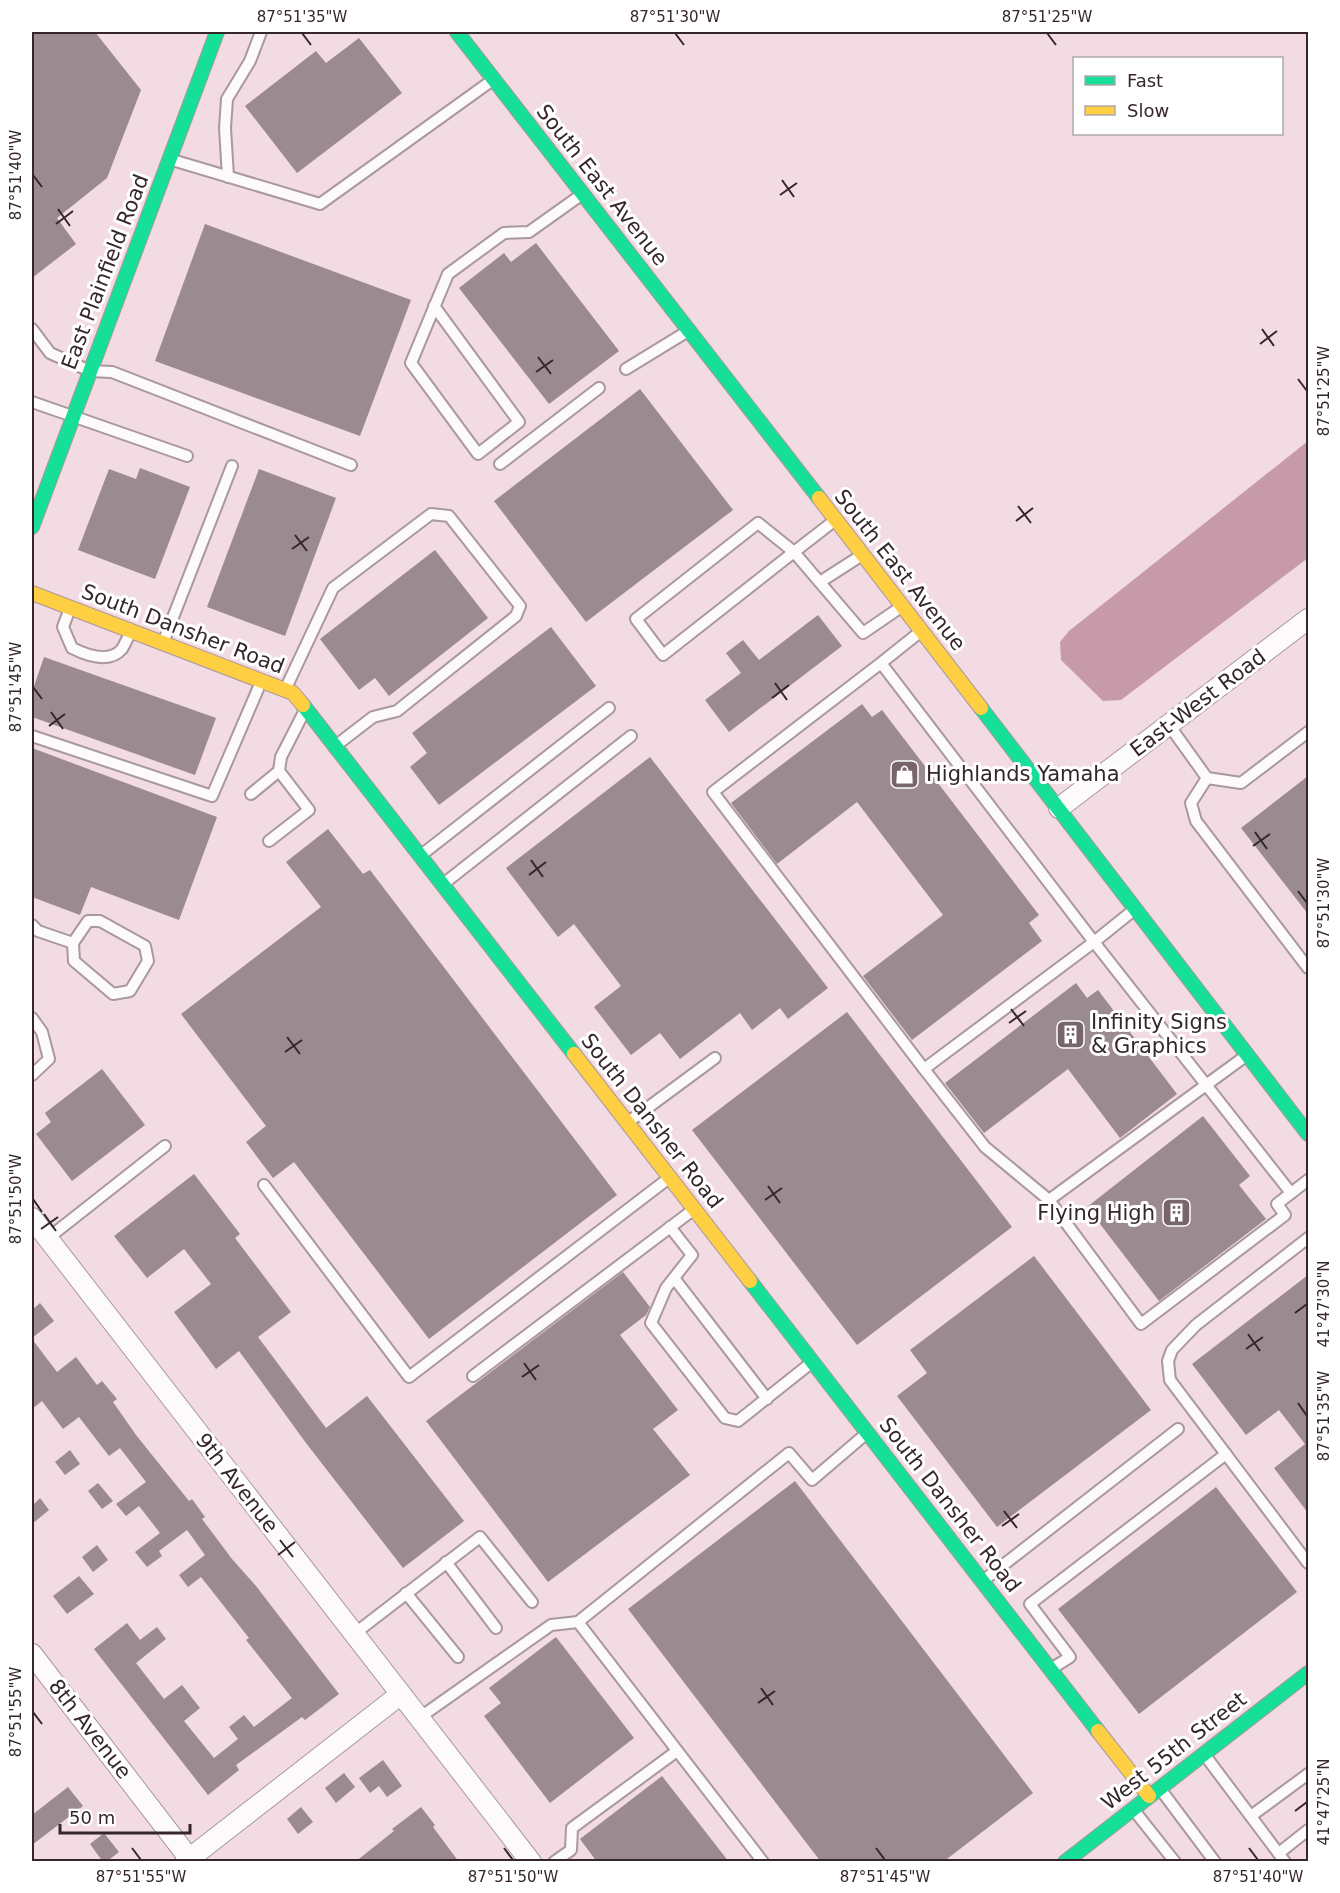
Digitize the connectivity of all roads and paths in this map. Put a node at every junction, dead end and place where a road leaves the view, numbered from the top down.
1 (217, 32) edge
2 (261, 32) edge
3 (457, 32) edge
4 (494, 79) junction
5 (169, 159) junction
6 (228, 177) junction
7 (583, 194) junction
8 (434, 306) junction
9 (32, 329) edge
10 (688, 331) junction
11 (626, 369) dead end
12 (90, 371) junction
13 (599, 388) dead end
14 (32, 402) edge
15 (73, 416) junction
16 (187, 456) dead end
17 (500, 464) dead end
18 (351, 465) dead end
19 (232, 466) dead end
20 (835, 521) junction
21 (32, 526) edge
22 (795, 552) junction
23 (862, 555) junction
24 (820, 582) junction
25 (32, 593) edge
26 (901, 606) junction
27 (70, 608) junction
28 (1308, 619) edge
29 (921, 631) junction
30 (131, 632) junction
31 (163, 644) junction
32 (881, 663) junction
33 (262, 681) junction
34 (285, 690) junction
35 (609, 708) dead end
36 (305, 709) junction
37 (1169, 725) junction
38 (1308, 732) edge
39 (32, 736) edge
40 (631, 736) dead end
41 (334, 747) junction
42 (279, 771) junction
43 (1207, 778) junction
44 (251, 794) dead end
45 (1059, 808) junction
46 (269, 841) dead end
47 (419, 856) junction
48 (442, 885) junction
49 (1135, 909) junction
50 (32, 925) edge
51 (1094, 942) junction
52 (73, 943) junction
53 (1308, 968) edge
54 (32, 1018) edge
55 (1247, 1054) junction
56 (715, 1058) dead end
57 (924, 1069) junction
58 (32, 1075) edge
59 (1207, 1084) junction
60 (627, 1123) junction
61 (1308, 1134) edge
62 (165, 1146) dead end
63 (669, 1178) junction
64 (1308, 1180) edge
65 (264, 1185) dead end
66 (1292, 1193) junction
67 (1049, 1200) junction
68 (693, 1209) junction
69 (32, 1218) edge
70 (670, 1227) junction
71 (1308, 1238) edge
72 (47, 1239) junction
73 (674, 1278) junction
74 (812, 1362) junction
75 (472, 1376) dead end
76 (766, 1399) junction
77 (1178, 1429) dead end
78 (867, 1433) junction
79 (1226, 1454) junction
80 (446, 1562) junction
81 (1308, 1563) edge
82 (982, 1581) junction
83 (406, 1593) junction
84 (532, 1602) dead end
85 (578, 1622) junction
86 (496, 1628) dead end
87 (354, 1634) junction
88 (32, 1654) edge
89 (458, 1658) dead end
90 (1051, 1669) junction
91 (1308, 1673) edge
92 (401, 1694) junction
93 (419, 1718) junction
94 (677, 1751) junction
95 (1204, 1754) junction
96 (1308, 1774) edge
97 (1154, 1792) junction
98 (1133, 1809) junction
99 (1251, 1816) junction
100 (1308, 1830) edge
101 (1282, 1857) edge
102 (189, 1860) edge
103 (531, 1862) edge
104 (554, 1862) edge
105 (763, 1862) edge
106 (1065, 1862) edge
107 (1175, 1862) edge
108 (1215, 1862) edge

1 - 5 main road, East Plainfield Road
2 - 6 lane
3 - 4 main road, South East Avenue
4 - 6 lane
4 - 7 main road, South East Avenue
5 - 6 lane
5 - 12 main road, East Plainfield Road
7 - 8 lane
7 - 10 main road, South East Avenue
8 - 8 lane
9 - 12 lane
10 - 11 lane
10 - 20 main road, South East Avenue
12 - 15 main road, East Plainfield Road
12 - 18 lane
13 - 17 lane
14 - 15 lane
15 - 16 lane
15 - 21 main road, East Plainfield Road
19 - 31 lane
20 - 22 lane
20 - 23 main road, South East Avenue
22 - 22 lane
22 - 24 lane
23 - 24 lane
23 - 26 main road, South East Avenue
24 - 26 lane
25 - 27 main road, South Dansher Road
26 - 29 main road, South East Avenue
27 - 30 main road, South Dansher Road
27 - 30 lane
28 - 37 street, East-West Road
29 - 32 lane
29 - 45 main road, South East Avenue
30 - 31 main road, South Dansher Road
31 - 33 main road, South Dansher Road
32 - 51 lane
32 - 57 lane
33 - 34 main road, South Dansher Road
33 - 39 lane
34 - 36 main road, South Dansher Road
34 - 41 lane
35 - 47 lane
36 - 41 main road, South Dansher Road
36 - 42 lane
37 - 43 lane
37 - 45 street, East-West Road
38 - 43 lane
40 - 48 lane
41 - 47 main road, South Dansher Road
42 - 44 lane
42 - 46 lane
43 - 53 lane
45 - 49 main road, South East Avenue
47 - 48 main road, South Dansher Road
48 - 60 main road, South Dansher Road
49 - 51 lane
49 - 55 main road, South East Avenue
50 - 52 lane
51 - 57 lane
51 - 59 lane
52 - 52 lane
54 - 58 lane
55 - 59 lane
55 - 61 main road, South East Avenue
56 - 60 lane
57 - 67 lane
59 - 66 lane
59 - 67 lane
60 - 63 main road, South Dansher Road
62 - 72 lane
63 - 65 lane
63 - 68 main road, South Dansher Road
64 - 66 lane
66 - 67 lane
68 - 70 lane
68 - 74 main road, South Dansher Road
69 - 72 street, 9th Avenue
70 - 73 lane
70 - 75 lane
71 - 79 lane
72 - 87 street, 9th Avenue
73 - 76 lane
73 - 76 lane
74 - 76 lane
74 - 78 main road, South Dansher Road
77 - 82 lane
78 - 82 main road, South Dansher Road
78 - 85 lane
79 - 81 lane
79 - 90 lane
80 - 83 lane
80 - 84 lane
80 - 86 lane
82 - 90 main road, South Dansher Road
83 - 87 lane
83 - 89 lane
85 - 93 lane
85 - 94 lane
87 - 92 street, 9th Avenue
88 - 102 street, 8th Avenue
90 - 97 main road, South Dansher Road
91 - 95 main road, West 55th Street
92 - 93 street, 9th Avenue
92 - 102 street
93 - 103 street, 9th Avenue
94 - 104 lane
94 - 105 lane
95 - 97 main road, West 55th Street
95 - 99 lane
96 - 99 lane
97 - 98 main road, West 55th Street
97 - 108 lane
98 - 106 main road, West 55th Street
98 - 107 lane
99 - 101 lane
100 - 101 lane

